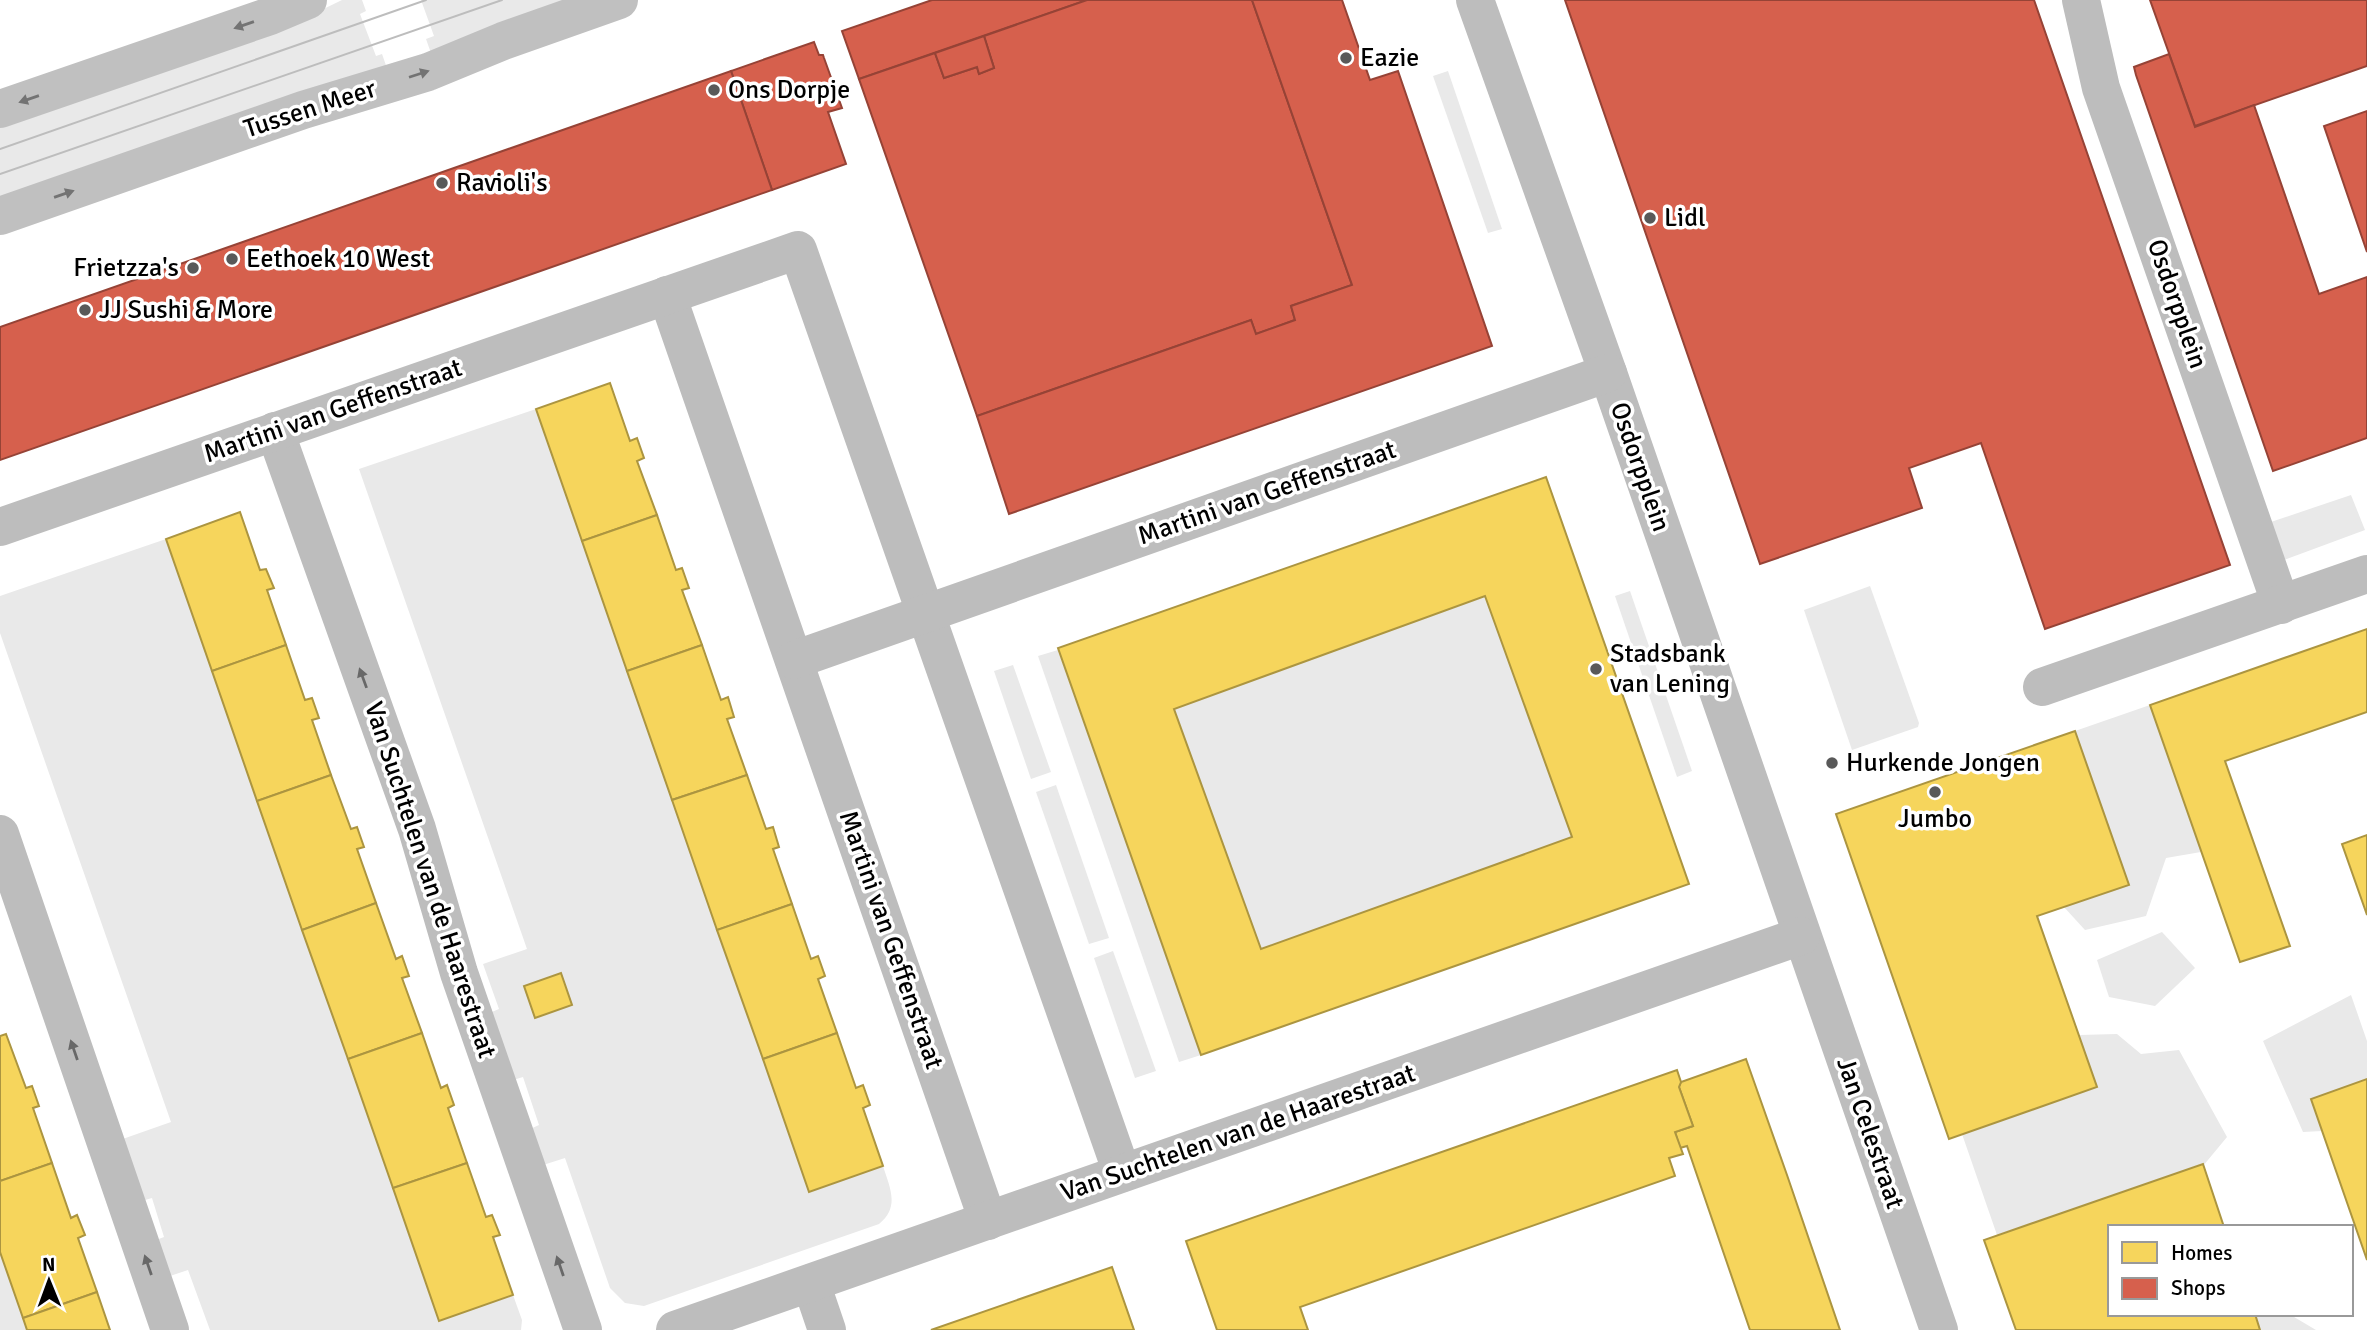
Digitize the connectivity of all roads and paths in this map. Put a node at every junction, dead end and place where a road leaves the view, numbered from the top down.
1 (308, 0) edge
2 (619, 0) edge
3 (1475, 0) edge
4 (2081, 0) edge
5 (0, 109) edge
6 (0, 216) edge
7 (667, 295) junction
8 (1608, 373) junction
9 (275, 431) junction
10 (0, 527) edge
11 (2367, 574) edge
12 (2281, 605) junction
13 (926, 613) junction
14 (794, 660) junction
15 (2042, 687) dead end
16 (0, 834) edge
17 (1801, 936) junction
18 (1122, 1173) junction
19 (988, 1221) junction
20 (811, 1283) junction
21 (170, 1330) edge
22 (583, 1330) edge
23 (675, 1330) edge
24 (827, 1330) edge
25 (1939, 1330) edge

1 -> 5 street
6 -> 2 street, Tussen Meer
3 - 8 street, Osdorpplein
4 - 12 street, Osdorpplein
7 - 9 street, Martini van Geffenstraat
7 - 13 street, Martini van Geffenstraat
7 - 14 street, Martini van Geffenstraat
8 - 13 street, Martini van Geffenstraat
8 - 17 street, Osdorpplein
9 - 10 street, Martini van Geffenstraat
22 -> 9 street, Van Suchtelen van de Haarestraat
11 - 12 street
12 - 15 street
13 - 14 street, Martini van Geffenstraat
13 - 18 street, Martini van Geffenstraat
14 - 19 street, Martini van Geffenstraat
21 -> 16 street
17 - 18 street, Van Suchtelen van de Haarestraat
17 - 25 street, Jan Celestraat
18 - 19 street, Van Suchtelen van de Haarestraat
19 - 20 street, Van Suchtelen van de Haarestraat
20 - 23 street, Van Suchtelen van de Haarestraat
20 - 24 street

